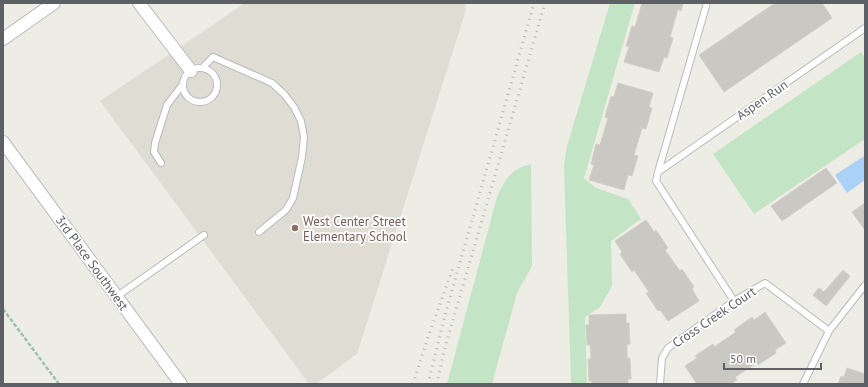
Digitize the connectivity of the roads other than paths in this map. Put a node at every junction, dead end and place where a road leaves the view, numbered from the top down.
1 (54, 3) edge
2 (139, 3) edge
3 (707, 3) edge
4 (865, 28) edge
5 (3, 39) edge
6 (197, 69) junction
7 (183, 84) junction
8 (3, 142) edge
9 (161, 163) dead end
10 (658, 172) junction
11 (259, 232) dead end
12 (204, 235) dead end
13 (865, 285) edge
14 (116, 297) junction
15 (734, 301) junction
16 (829, 331) junction
17 (181, 384) edge
18 (660, 384) edge
19 (803, 384) edge

1 - 5 street
2 - 6 street
3 - 10 lane
4 - 10 lane, Aspen Run
6 - 7 lane
6 - 7 lane
6 - 11 lane
7 - 9 lane
8 - 14 street, 3rd Place Southwest
10 - 15 lane
12 - 14 lane
13 - 16 lane
14 - 17 street, 3rd Place Southwest
15 - 16 lane, Cross Creek Court
15 - 18 lane, Cross Creek Court
16 - 19 lane

